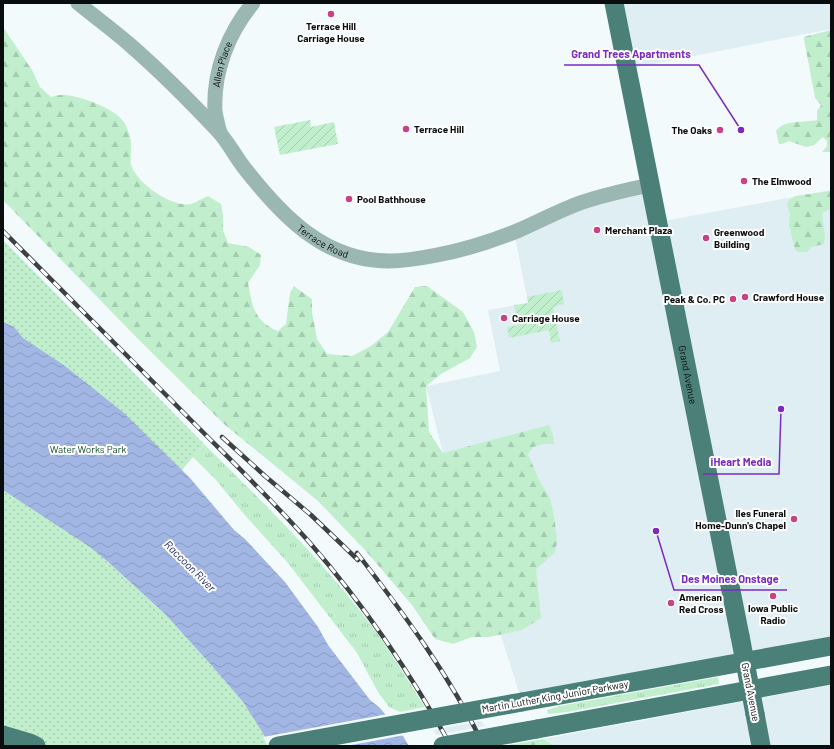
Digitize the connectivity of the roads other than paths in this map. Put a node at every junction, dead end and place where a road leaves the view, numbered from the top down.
1 (78, 3) edge
2 (253, 3) edge
3 (614, 3) edge
4 (220, 133) junction
5 (650, 185) junction
6 (831, 646) edge
7 (831, 675) edge
8 (3, 735) edge
9 (36, 746) edge
10 (278, 746) edge
11 (443, 746) edge
12 (762, 746) edge

1 - 4 street, Terrace Road
2 - 4 street, Allen Place
3 - 5 main road, Grand Avenue
4 - 5 street, Terrace Road
5 - 12 main road, Grand Avenue, bridge
6 - 10 main road, Martin Luther King Junior Parkway, bridge
7 - 11 main road, bridge
8 - 9 main road

